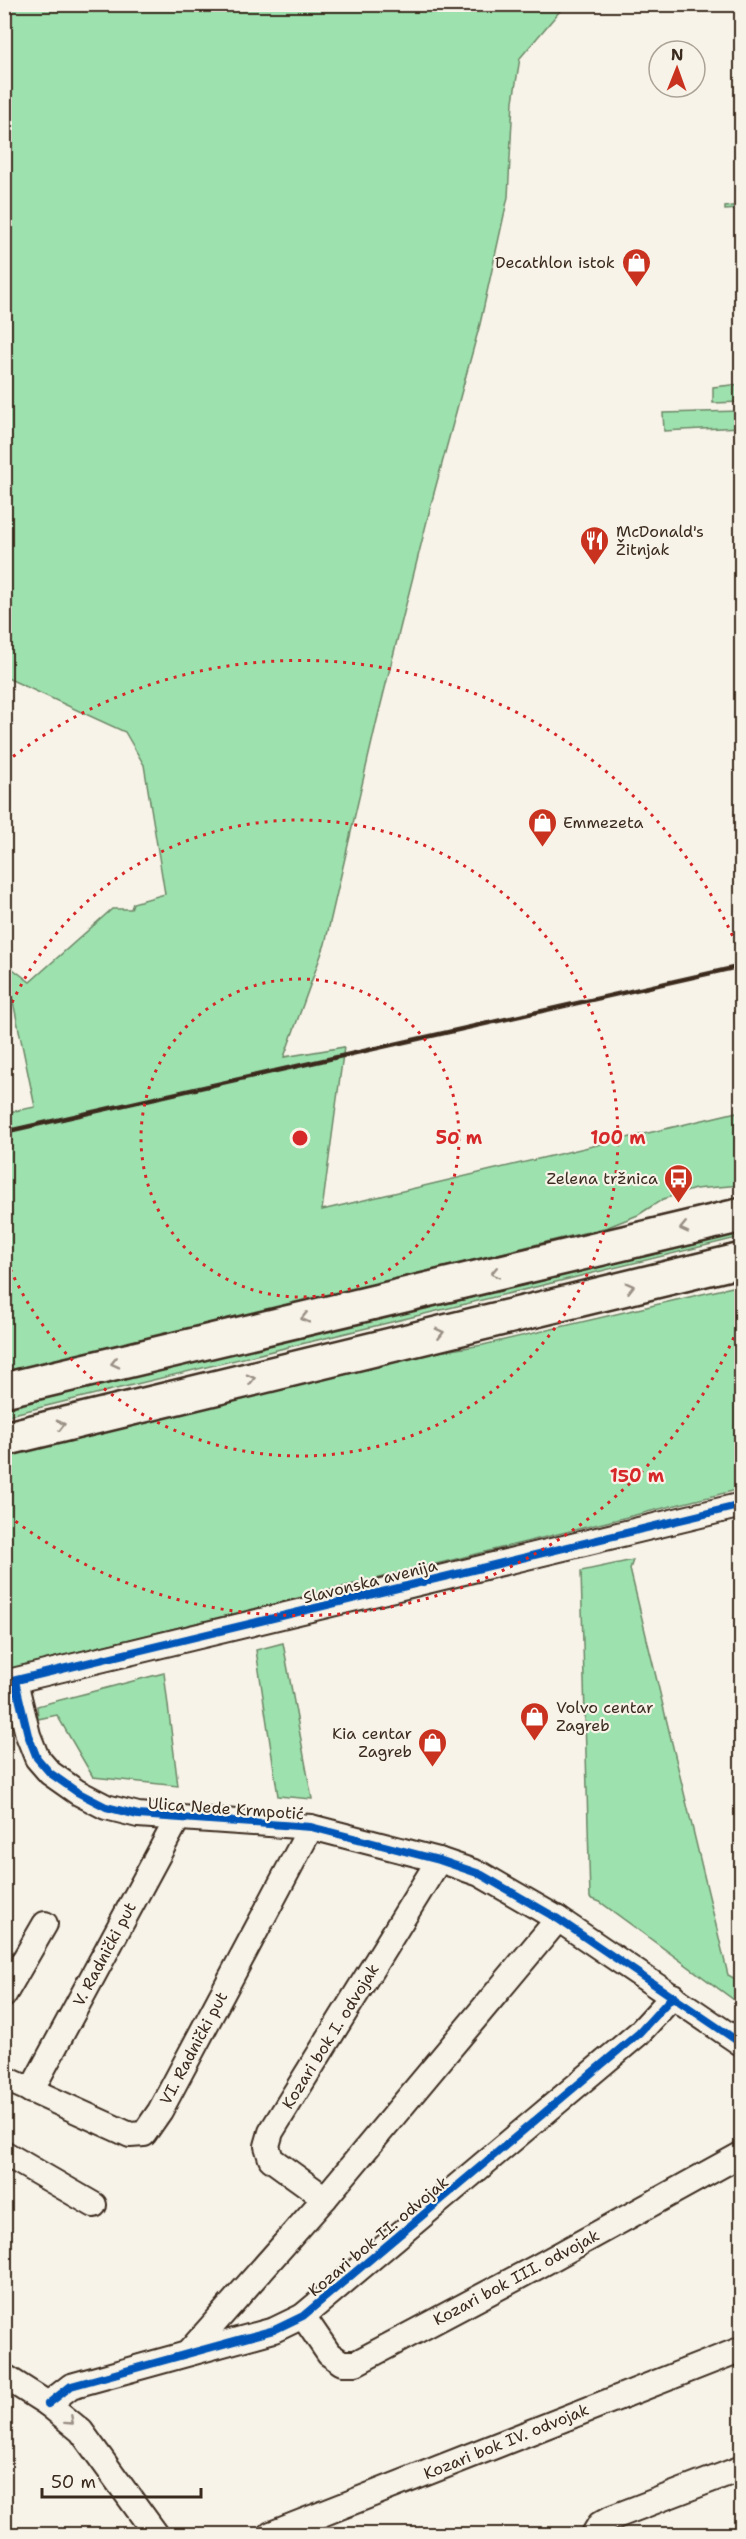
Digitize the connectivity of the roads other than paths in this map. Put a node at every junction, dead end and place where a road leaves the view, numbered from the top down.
1 (741, 1215) edge
2 (741, 1260) edge
3 (4, 1390) edge
4 (4, 1439) edge
5 (741, 1505) edge
6 (10, 1682) edge
7 (178, 1818) junction
8 (311, 1827) junction
9 (439, 1860) junction
10 (558, 1919) junction
11 (45, 1924) dead end
12 (4, 1995) edge
13 (673, 1996) junction
14 (741, 2044) edge
15 (4, 2078) edge
16 (31, 2091) junction
17 (4, 2153) edge
18 (741, 2154) edge
19 (325, 2198) junction
20 (94, 2205) dead end
21 (303, 2316) junction
22 (741, 2349) edge
23 (188, 2353) junction
24 (4, 2376) edge
25 (48, 2403) junction
26 (741, 2468) edge
27 (156, 2535) edge
28 (271, 2535) edge
29 (594, 2535) edge

1 -> 3 main road
4 -> 2 main road
5 - 6 street, Slavonska avenija
6 - 7 street, Ulica Nede Krmpotić
7 - 8 street, Ulica Nede Krmpotić
7 - 16 street, V. Radnički put
8 - 9 street, Ulica Nede Krmpotić
8 - 16 street, VI. Radnički put
9 - 10 street, Ulica Nede Krmpotić
9 - 19 street, Kozari bok I. odvojak
10 - 13 street, Ulica Nede Krmpotić
10 - 19 street
11 - 12 street
13 - 14 street, Ulica Nede Krmpotić
13 - 21 street, Kozari bok II. odvojak
15 - 16 street, VI. Radnički put
17 - 20 street
18 - 21 street, Kozari bok III. odvojak
19 - 23 street
21 - 23 street, Kozari bok II. odvojak
22 - 28 street, Kozari bok IV. odvojak
23 - 25 street, Kozari bok II. odvojak
24 - 25 street
25 -> 27 street
26 - 29 street

